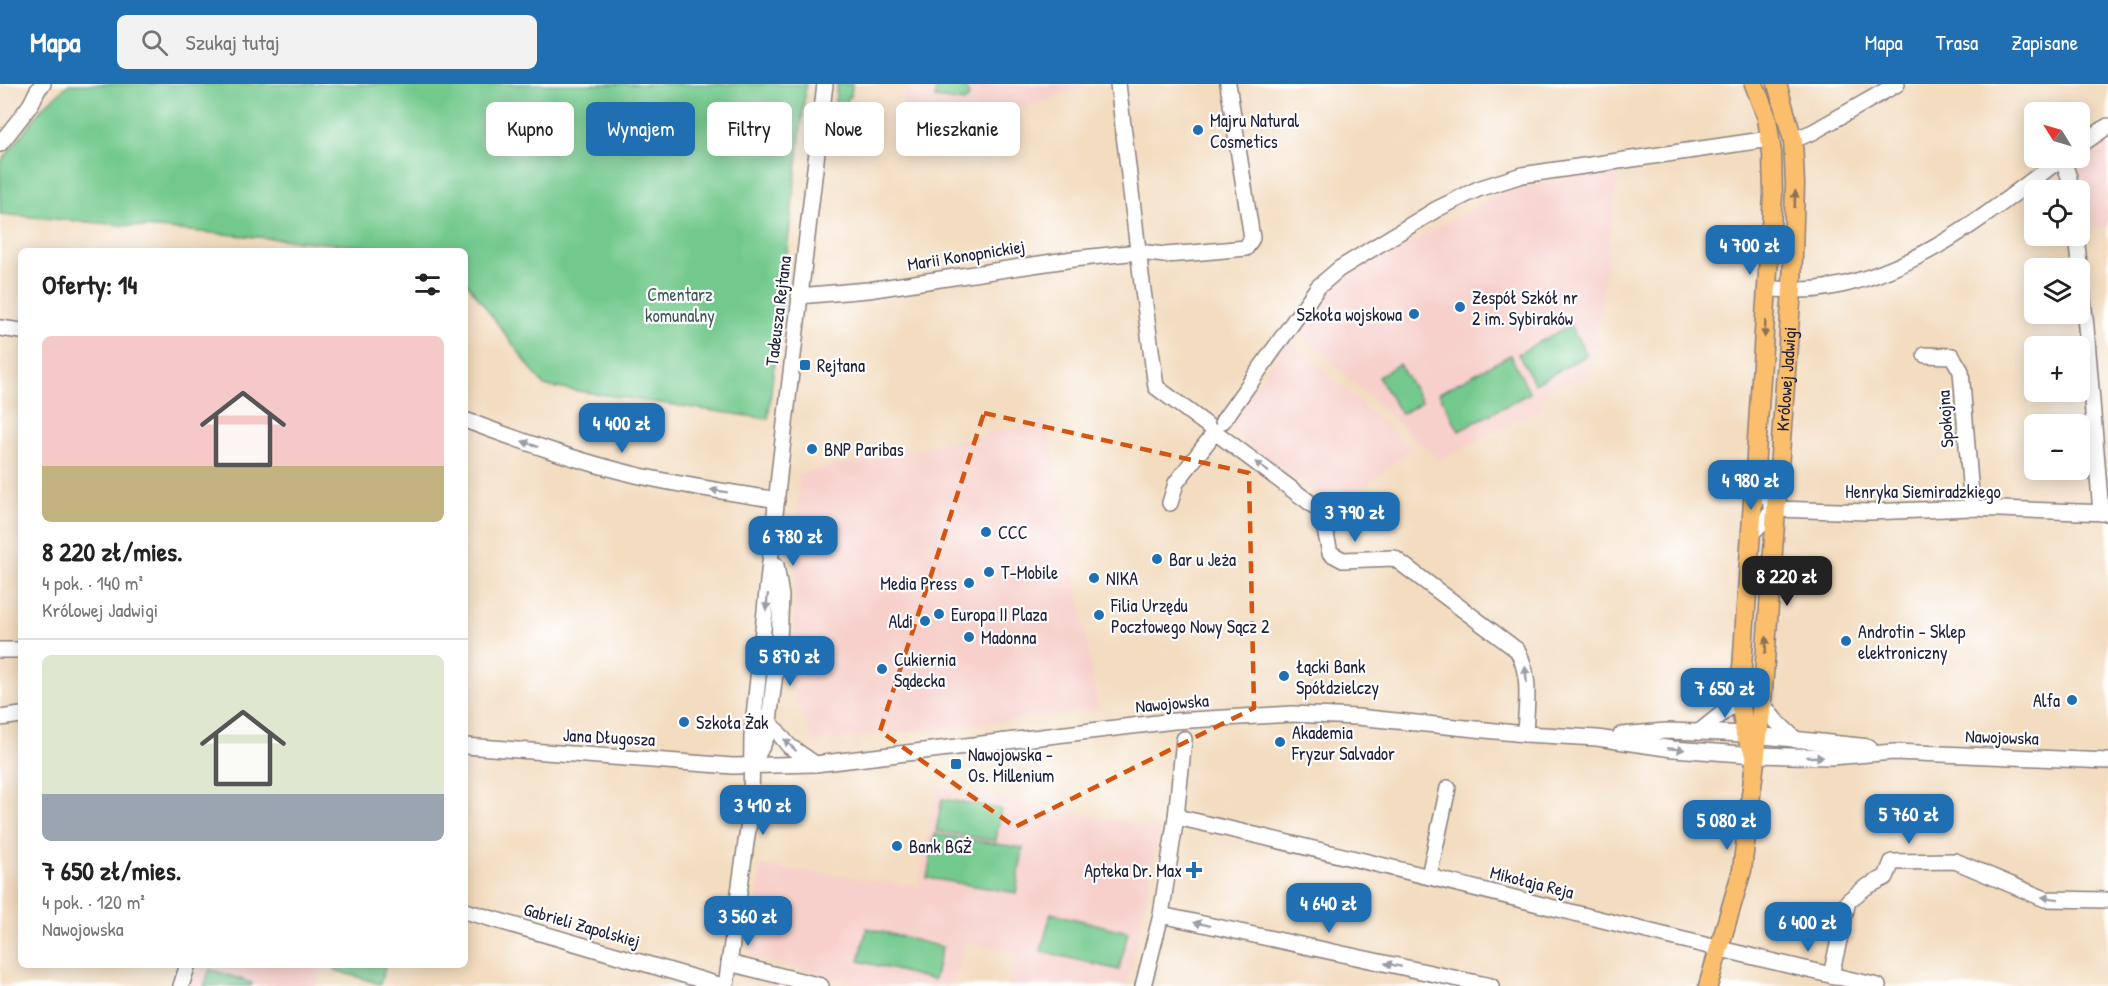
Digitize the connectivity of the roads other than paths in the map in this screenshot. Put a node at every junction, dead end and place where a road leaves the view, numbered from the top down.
1 (825, 84) edge
2 (1118, 84) edge
3 (1228, 84) edge
4 (1754, 84) edge
5 (1778, 84) edge
6 (1897, 84) edge
7 (39, 85) edge
8 (2108, 126) edge
9 (2090, 138) edge
10 (1770, 139) junction
11 (1793, 140) junction
12 (0, 144) edge
13 (2049, 168) edge
14 (2077, 246) edge
15 (1138, 252) junction
16 (1767, 289) junction
17 (1792, 289) junction
18 (799, 296) junction
19 (0, 328) edge
20 (18, 331) edge
21 (1925, 355) dead end
22 (468, 421) edge
23 (1223, 421) dead end
24 (1207, 425) dead end
25 (1756, 465) junction
26 (777, 500) junction
27 (1170, 503) dead end
28 (1972, 508) junction
29 (1775, 509) junction
30 (2105, 513) edge
31 (1750, 535) junction
32 (772, 544) junction
33 (0, 650) edge
34 (18, 650) edge
35 (1740, 699) junction
36 (1762, 703) junction
37 (18, 715) edge
38 (0, 718) edge
39 (769, 721) junction
40 (1699, 732) junction
41 (1525, 734) junction
42 (1752, 735) junction
43 (1597, 738) junction
44 (1184, 739) dead end
45 (1796, 740) junction
46 (468, 746) edge
47 (1894, 752) junction
48 (1756, 755) junction
49 (2108, 761) edge
50 (815, 764) junction
51 (752, 766) junction
52 (1448, 788) dead end
53 (1176, 817) junction
54 (1429, 876) junction
55 (2108, 900) edge
56 (468, 912) edge
57 (1161, 915) junction
58 (1719, 950) junction
59 (729, 963) junction
60 (187, 968) edge
61 (1830, 975) junction
62 (181, 986) edge
63 (724, 986) edge
64 (821, 986) edge
65 (1143, 986) edge
66 (1491, 986) edge
67 (1708, 986) edge
68 (1878, 986) edge

1 - 18 street, Tadeusza Rejtana
2 - 15 street
3 - 15 street, Marii Konopnickiej
4 - 10 main road, Królowej Jadwigi
5 - 11 main road, Królowej Jadwigi
6 - 11 street
7 - 12 street
8 - 9 street
10 - 16 main road, Królowej Jadwigi
10 - 23 street
17 -> 11 main road, Królowej Jadwigi
13 - 17 street
14 - 30 street
15 - 18 street, Marii Konopnickiej
15 - 24 street
16 - 17 street
16 -> 25 main road, Królowej Jadwigi
17 - 29 main road, Królowej Jadwigi
18 - 26 street, Tadeusza Rejtana
19 - 20 street
21 - 28 street, Spokojna
26 -> 22 street
25 - 29 street
25 - 31 main road, Królowej Jadwigi
26 - 32 street, Tadeusza Rejtana
41 -> 27 street
28 - 29 street, Henryka Siemiradzkiego
28 - 30 street, Henryka Siemiradzkiego
29 - 31 street
36 -> 29 main road, Królowej Jadwigi
31 - 35 main road, Królowej Jadwigi
32 - 39 street, Tadeusza Rejtana
32 -> 51 street, Tadeusza Rejtana
33 - 34 street
35 - 40 street
35 - 42 main road, Królowej Jadwigi
36 - 42 main road, Królowej Jadwigi
36 - 45 street
37 - 38 street
50 -> 39 street
39 - 51 street, Tadeusza Rejtana
40 - 42 street, Nawojowska
40 - 43 street, Nawojowska
41 - 43 street, Nawojowska
41 - 50 street, Nawojowska
42 - 45 street, Nawojowska
42 - 48 main road, Królowej Jadwigi
43 -> 48 street, Nawojowska
44 - 53 street
45 - 47 street, Nawojowska
46 - 51 street, Jana Długosza
48 -> 47 street, Nawojowska
47 - 49 street, Nawojowska
48 - 58 main road, Królowej Jadwigi
50 - 51 street, Nawojowska
51 - 59 street
52 - 54 street
53 - 54 street, Mikołaja Reja
53 - 57 street
54 - 58 street, Mikołaja Reja
55 -> 61 street
56 - 63 street, Gabrieli Zapolskiej
57 - 65 street
66 -> 57 street
58 - 61 street, Mikołaja Reja
58 - 67 main road, Królowej Jadwigi
59 - 63 street
59 - 64 street
60 - 62 street
61 - 68 street, Mikołaja Reja

